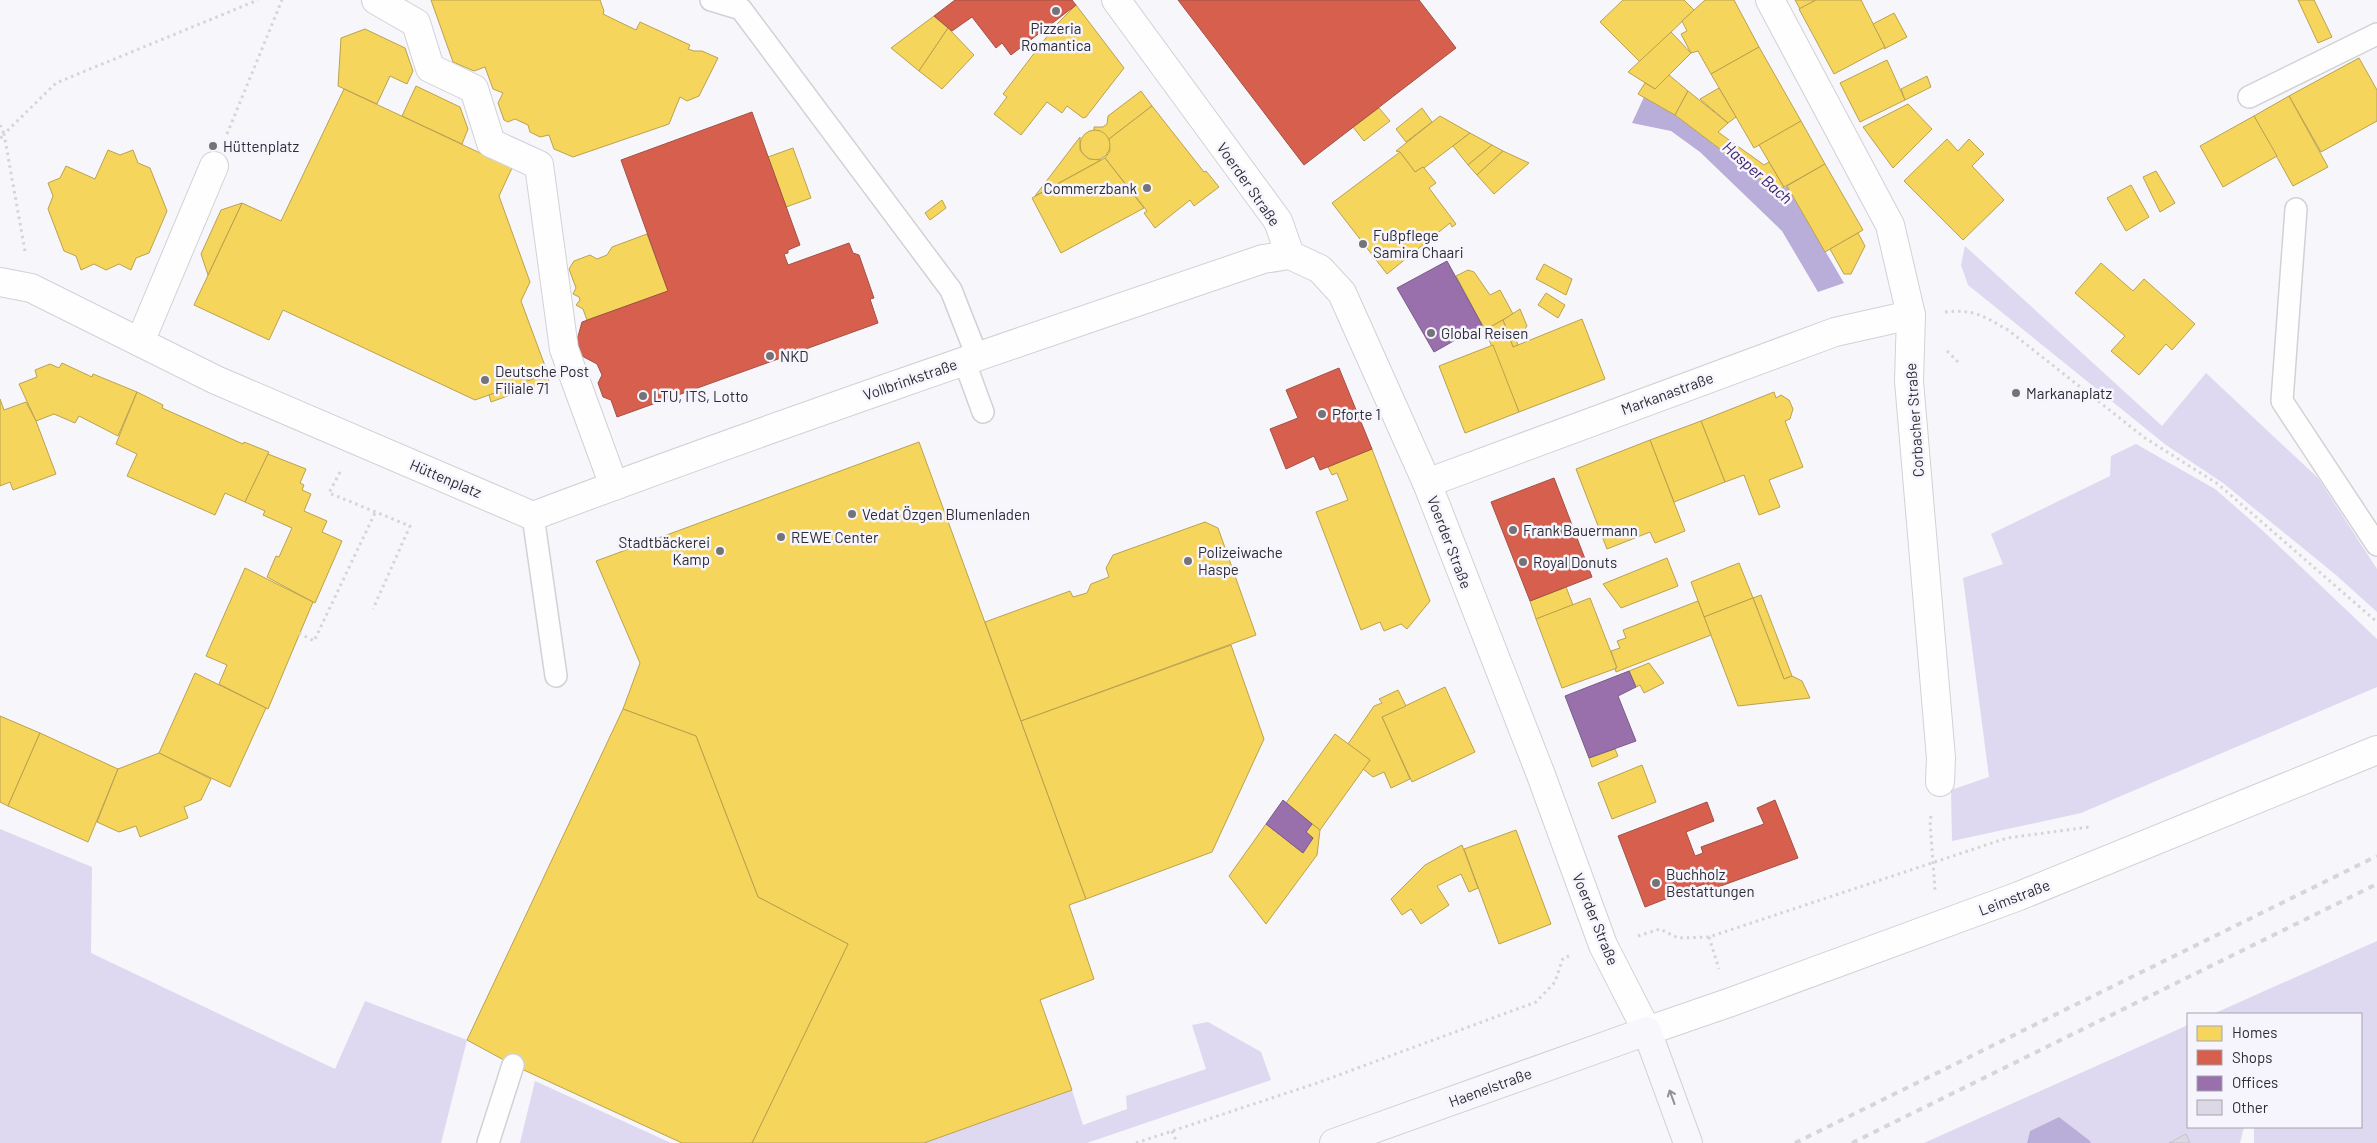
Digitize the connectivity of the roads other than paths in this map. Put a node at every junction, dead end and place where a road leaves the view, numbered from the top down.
1 (376, 0) edge
2 (711, 0) edge
3 (1116, 0) edge
4 (1770, 0) edge
5 (2377, 34) edge
6 (2249, 98) dead end
7 (214, 166) road end
8 (2296, 208) dead end
9 (1290, 255) junction
10 (0, 282) edge
11 (1911, 315) junction
12 (140, 342) junction
13 (970, 358) junction
14 (983, 412) dead end
15 (1427, 483) junction
16 (614, 486) junction
17 (533, 516) junction
18 (2377, 545) edge
19 (556, 676) dead end
20 (2377, 750) edge
21 (1940, 782) road end
22 (1647, 1031) junction
23 (513, 1065) dead end
24 (488, 1143) edge
25 (1334, 1143) edge
26 (1688, 1143) edge

1 - 16 street
2 - 13 lane
3 - 9 street, Voerder Straße
4 - 11 street, Corbacher Straße
5 - 6 lane
7 - 12 street
8 - 18 lane
9 - 13 street, Vollbrinkstraße
9 - 15 street, Voerder Straße
10 - 12 street, Hüttenplatz
11 - 15 street, Markanastraße
11 - 21 street, Corbacher Straße
12 - 17 street, Hüttenplatz
13 - 14 lane
13 - 16 street, Vollbrinkstraße
15 - 22 street, Voerder Straße
16 - 17 street, Vollbrinkstraße
17 - 19 lane
20 - 22 street, Leimstraße
22 - 25 main road, Haenelstraße
26 -> 22 main road, Voerder Straße
23 - 24 lane

